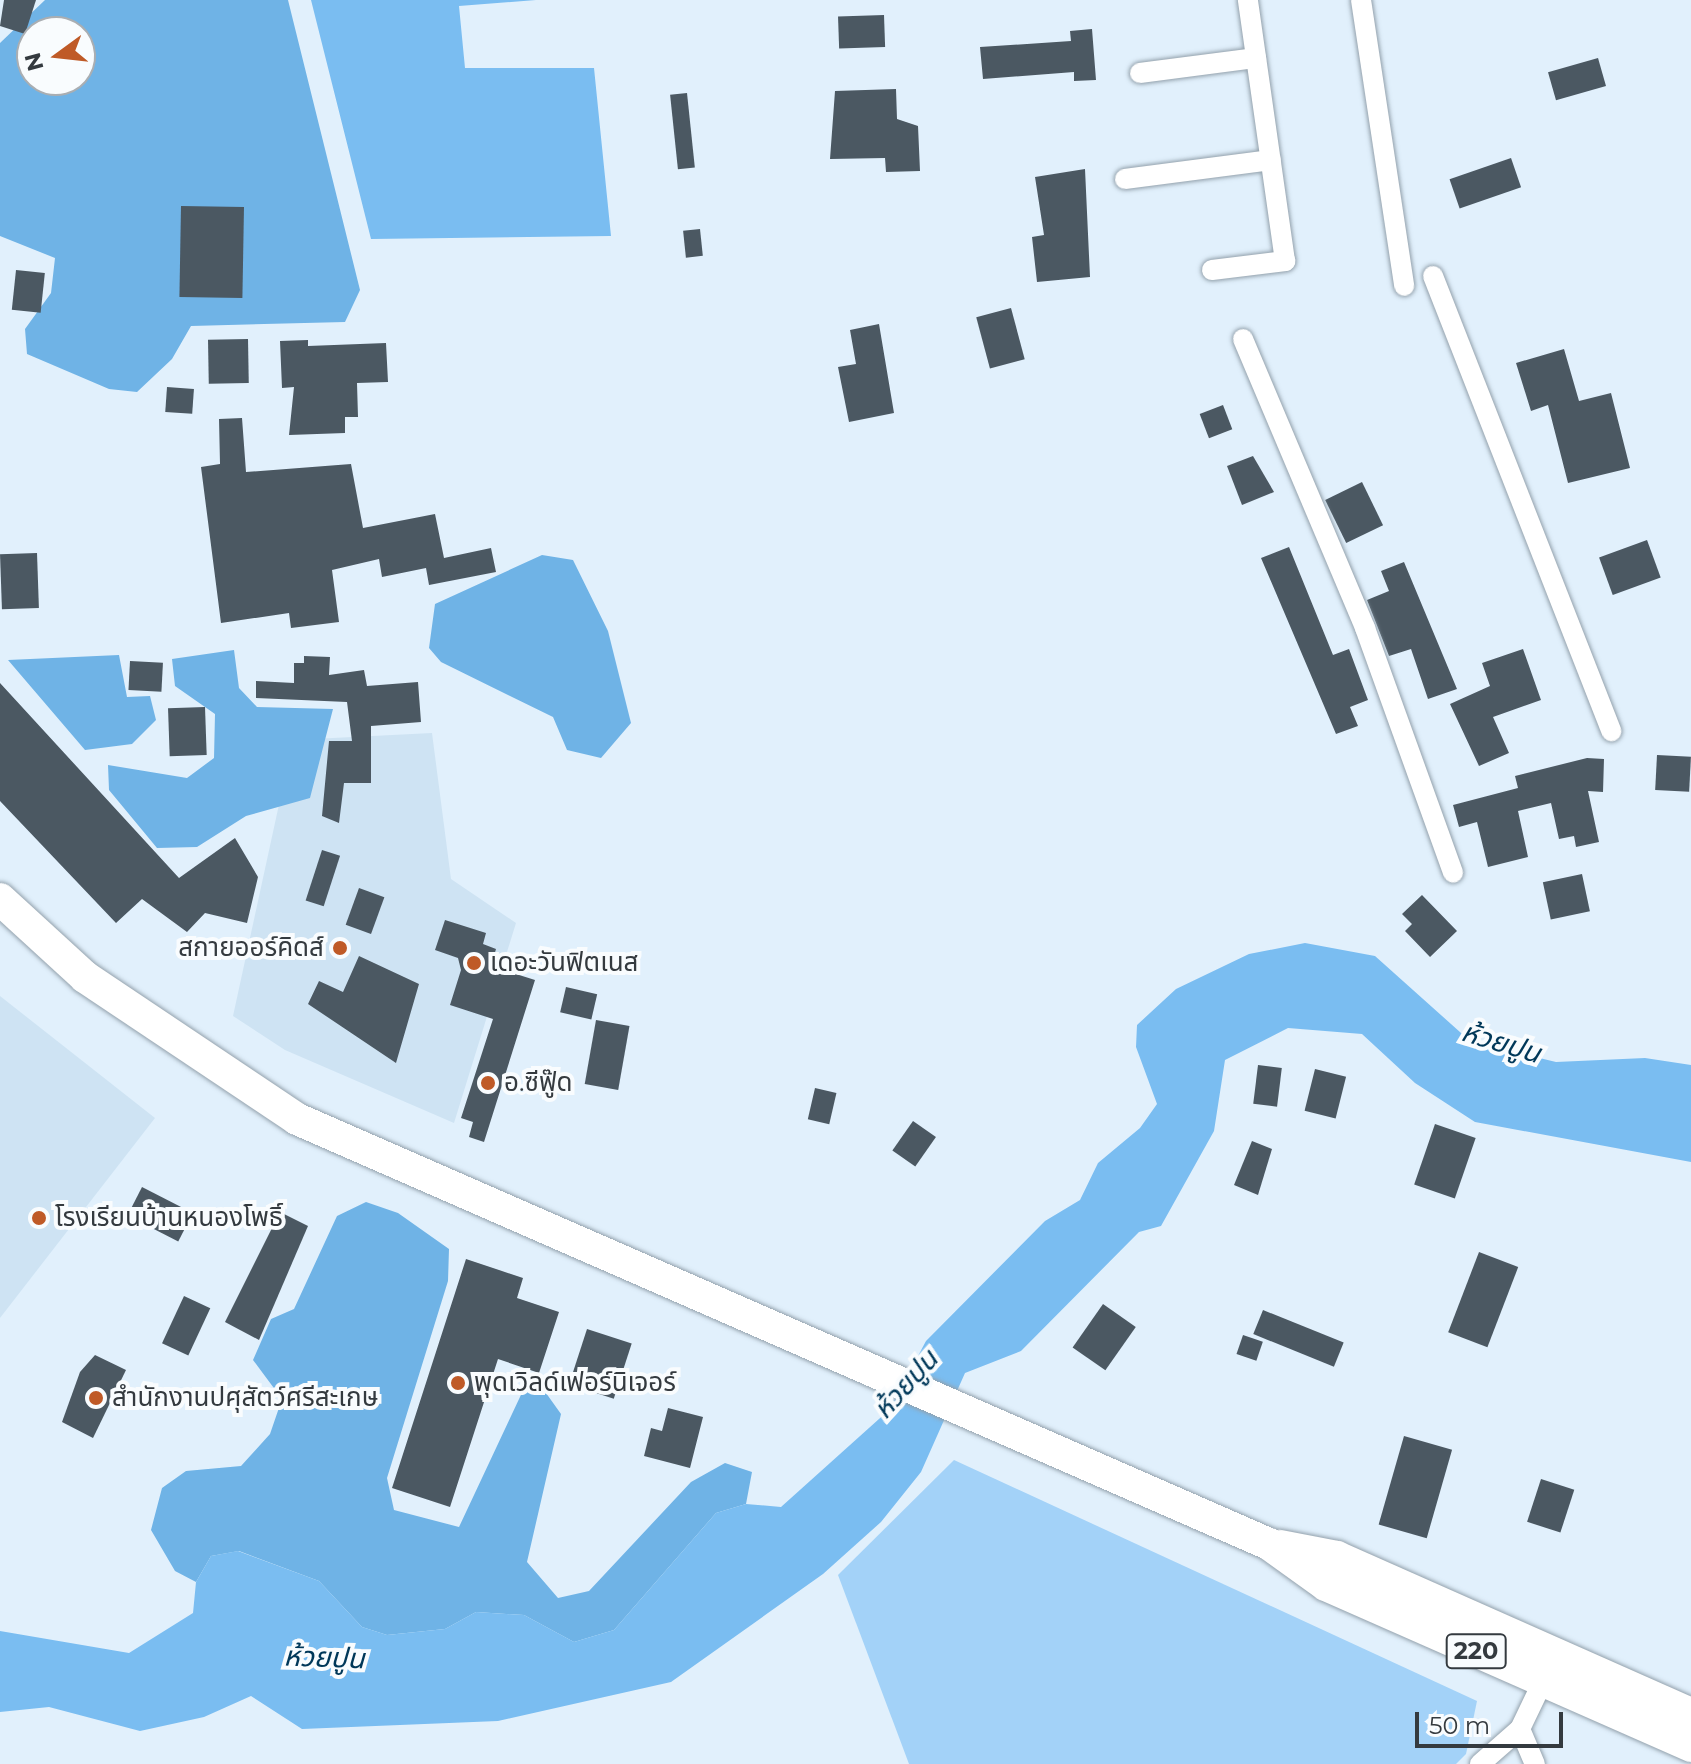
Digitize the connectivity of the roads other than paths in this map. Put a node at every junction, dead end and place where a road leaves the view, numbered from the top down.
1 (1248, 0) edge
2 (1361, 0) edge
3 (1256, 58) junction
4 (1140, 73) dead end
5 (1271, 160) junction
6 (1125, 179) dead end
7 (1212, 270) dead end
8 (1433, 276) dead end
9 (1404, 286) dead end
10 (1243, 339) dead end
11 (1611, 731) dead end
12 (1453, 873) dead end
13 (0, 899) edge
14 (1269, 1544) junction
15 (1543, 1681) junction
16 (1691, 1714) edge
17 (1520, 1729) junction
18 (1691, 1746) edge
19 (1480, 1764) edge
20 (1535, 1764) edge

1 - 3 street
2 - 9 street
3 - 4 street
3 - 5 street
5 - 6 street
5 - 7 street
8 - 11 street
10 - 12 street
13 - 14 main road, 220
14 - 15 main road, 220
14 - 16 main road, 220
15 - 17 street
15 - 18 main road, 220
17 - 19 street
17 - 20 street

